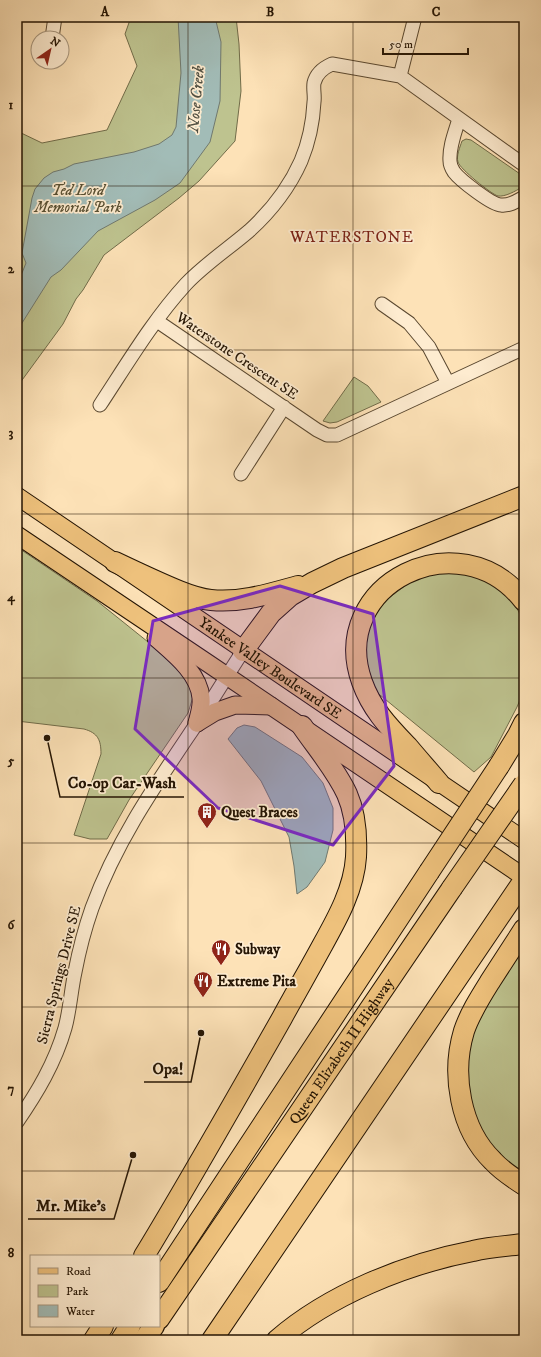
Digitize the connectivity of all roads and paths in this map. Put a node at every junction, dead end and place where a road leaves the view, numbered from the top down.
1 (55, 17) edge
2 (415, 17) edge
3 (53, 30) edge
4 (400, 76) junction
5 (459, 119) junction
6 (524, 165) edge
7 (524, 197) edge
8 (382, 304) dead end
9 (157, 321) junction
10 (524, 348) edge
11 (448, 383) junction
12 (100, 405) dead end
13 (284, 408) junction
14 (241, 474) dead end
15 (17, 496) edge
16 (524, 496) edge
17 (17, 536) edge
18 (115, 562) junction
19 (312, 583) junction
20 (524, 601) edge
21 (118, 602) junction
22 (243, 650) junction
23 (227, 676) junction
24 (271, 706) junction
25 (197, 723) junction
26 (524, 723) edge
27 (302, 726) junction
28 (439, 783) junction
29 (524, 784) edge
30 (524, 840) edge
31 (524, 877) edge
32 (524, 880) edge
33 (520, 936) edge
34 (17, 1122) edge
35 (524, 1185) edge
36 (524, 1244) edge
37 (145, 1255) edge
38 (160, 1280) edge
39 (160, 1318) edge
40 (102, 1327) edge
41 (129, 1327) edge
42 (153, 1327) edge
43 (94, 1340) edge
44 (121, 1340) edge
45 (144, 1340) edge
46 (212, 1340) edge
47 (277, 1340) edge

1 - 3 street
2 - 4 street
4 - 5 street, Waterstone Crescent SE
4 - 9 street, Waterstone Crescent SE
5 - 6 street, Waterstone Crescent SE
5 - 7 street
8 - 11 street
9 - 12 street
9 - 13 street, Waterstone Crescent SE
10 - 11 street, Waterstone Crescent SE
11 - 13 street, Waterstone Crescent SE
13 - 14 street
15 - 18 main road, Yankee Valley Boulevard SE
16 - 19 highway
17 - 21 main road, Yankee Valley Boulevard SE
18 - 19 highway
18 - 22 main road, Yankee Valley Boulevard SE
19 - 22 highway
20 - 28 highway
21 - 23 main road, Yankee Valley Boulevard SE
21 - 25 main road
22 - 23 street, Sierra Springs Drive SE
22 - 28 main road, Yankee Valley Boulevard SE
23 - 24 main road, Yankee Valley Boulevard SE
23 - 25 street, Sierra Springs Drive SE
24 - 25 main road
24 - 27 main road, Yankee Valley Boulevard SE
25 - 34 street, Sierra Springs Drive SE
26 - 38 highway, bridge
27 - 31 main road, Yankee Valley Boulevard SE
27 - 37 highway
28 - 30 main road, Yankee Valley Boulevard SE
29 - 39 highway, Queen Elizabeth II Highway, bridge
32 - 46 highway
33 - 35 highway
36 - 47 highway
40 - 43 highway
41 - 44 highway
42 - 45 highway

